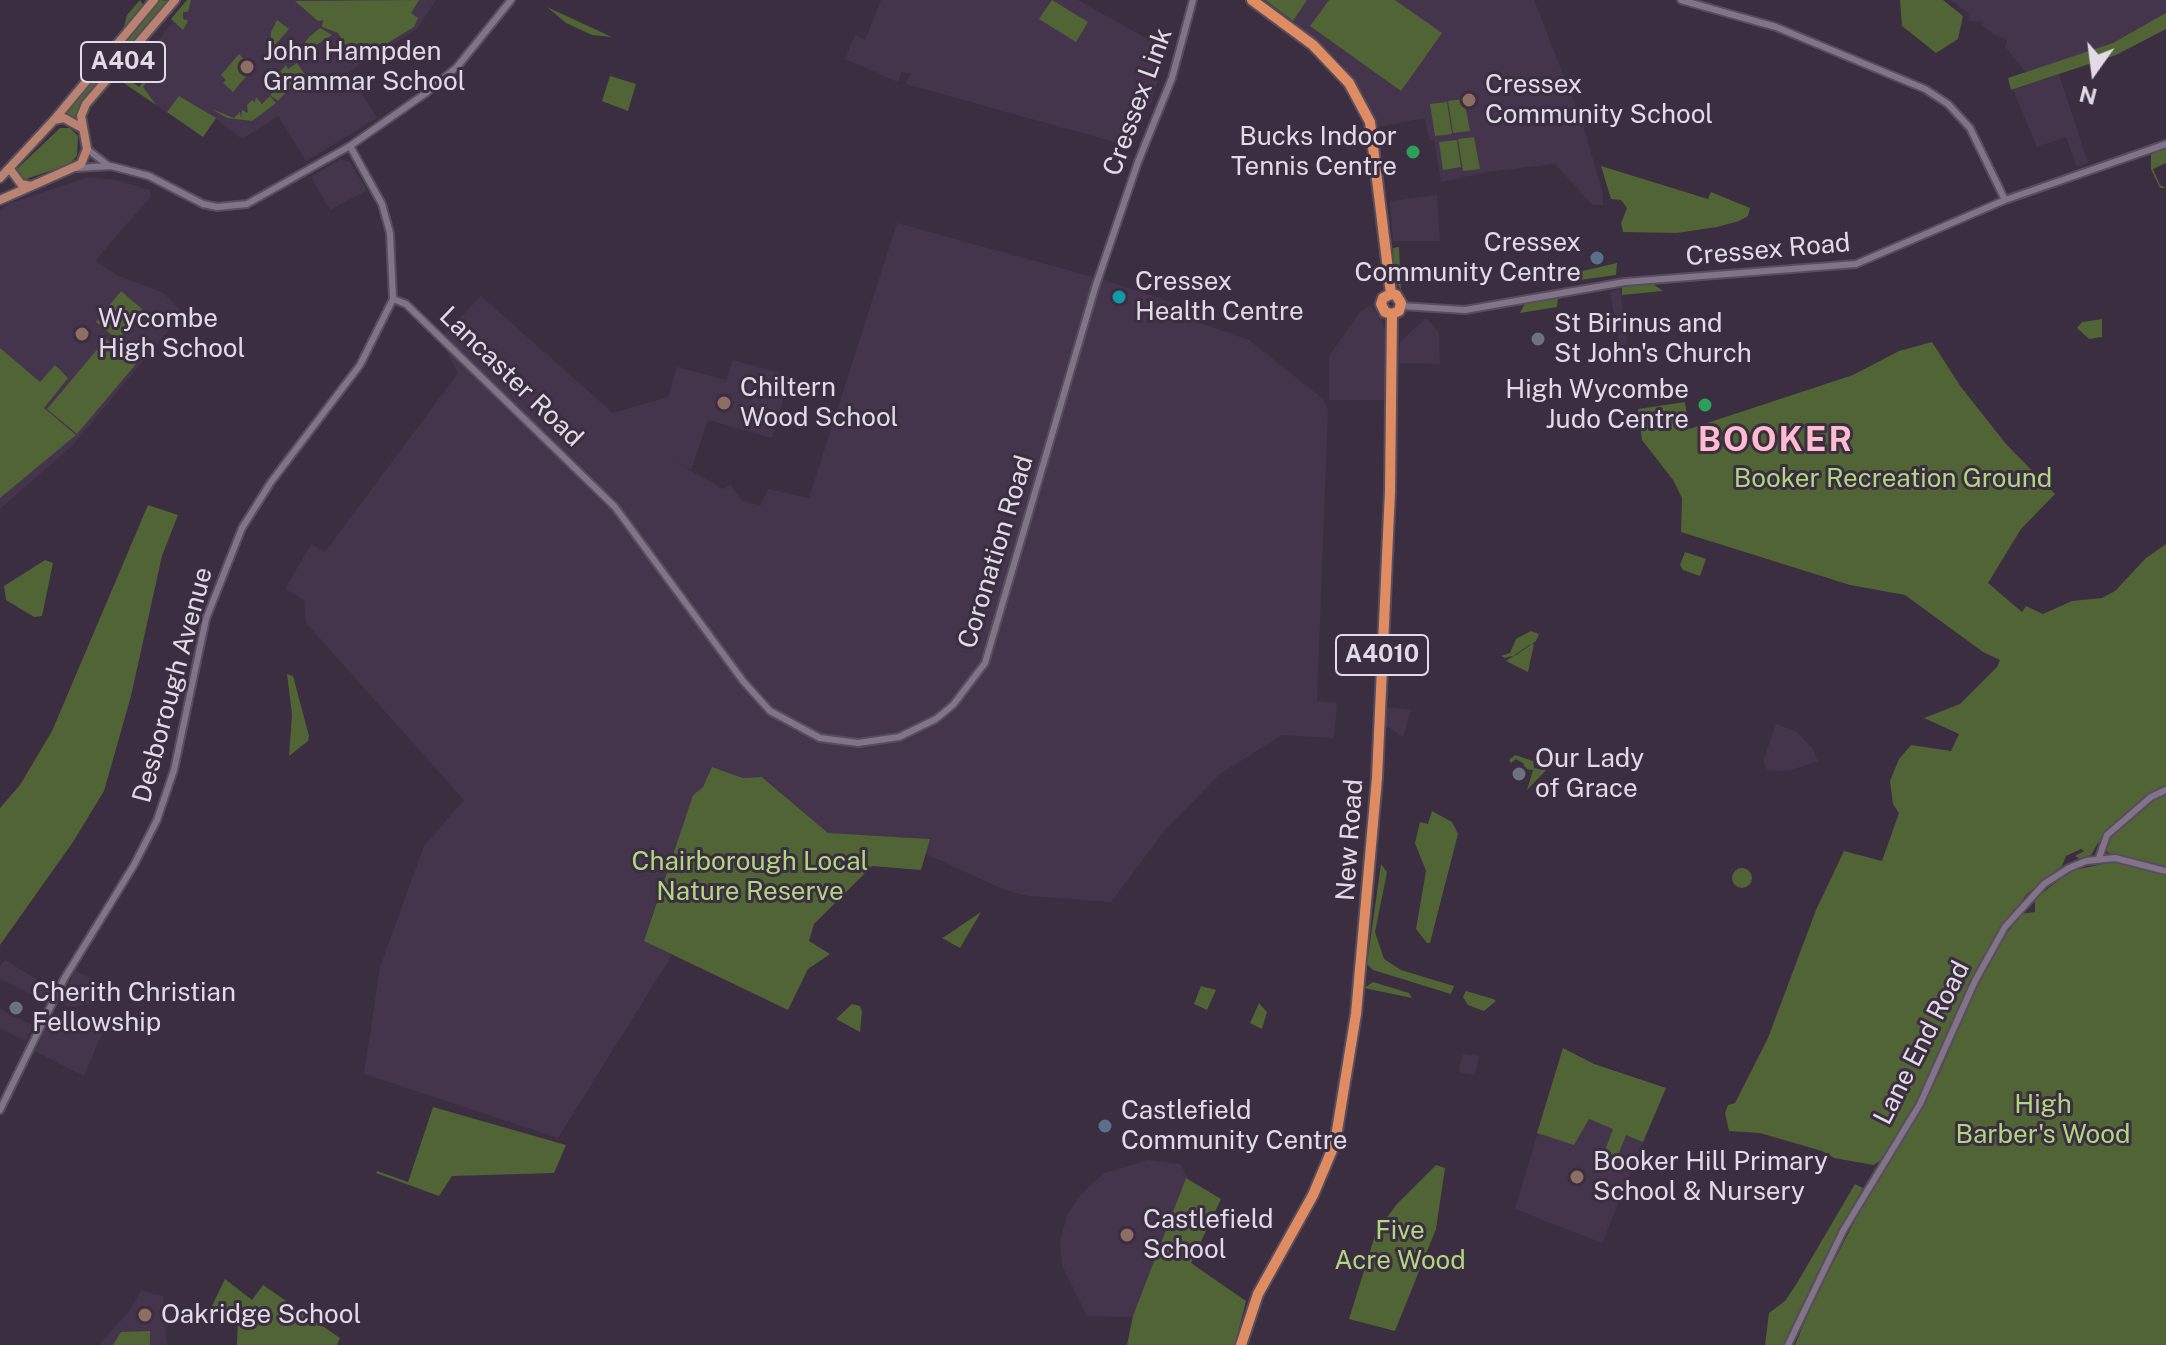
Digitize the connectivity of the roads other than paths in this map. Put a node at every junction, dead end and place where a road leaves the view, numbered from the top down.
1 (154, 0) edge
2 (175, 0) edge
3 (511, 0) edge
4 (1193, 0) edge
5 (1252, 0) edge
6 (1681, 0) edge
7 (54, 120) junction
8 (82, 128) junction
9 (2166, 144) edge
10 (350, 146) junction
11 (87, 149) junction
12 (109, 166) junction
13 (77, 168) junction
14 (10, 169) junction
15 (0, 178) edge
16 (31, 186) junction
17 (0, 200) edge
18 (2005, 200) junction
19 (1119, 218) joint
20 (1391, 294) junction
21 (393, 299) junction
22 (1401, 306) junction
23 (1392, 314) junction
24 (599, 489) joint
25 (2166, 790) edge
26 (2099, 858) junction
27 (2166, 871) edge
28 (0, 1110) edge
29 (1241, 1345) edge
30 (1788, 1345) edge

1 - 7 main road, A404
2 - 8 main road, A404
3 - 10 street
4 - 19 street, Cressex Link
5 - 20 highway
6 - 18 street
7 - 8 main road
7 - 14 main road
8 - 11 main road
9 - 18 street, Cressex Road
10 - 12 street
10 - 21 street, Desborough Avenue
11 - 12 street
11 - 13 main road
12 - 13 street
13 - 16 main road
14 - 15 main road
14 - 16 main road
16 - 17 main road
18 - 22 street, Cressex Road
19 - 24 street, Coronation Road
20 - 22 highway
20 - 23 highway
21 - 24 street, Lancaster Road
21 - 28 street, Desborough Avenue
22 - 23 highway
23 - 29 highway, New Road / A4010
25 - 26 street
26 - 27 street, Lane End Road
26 - 30 street, Lane End Road

